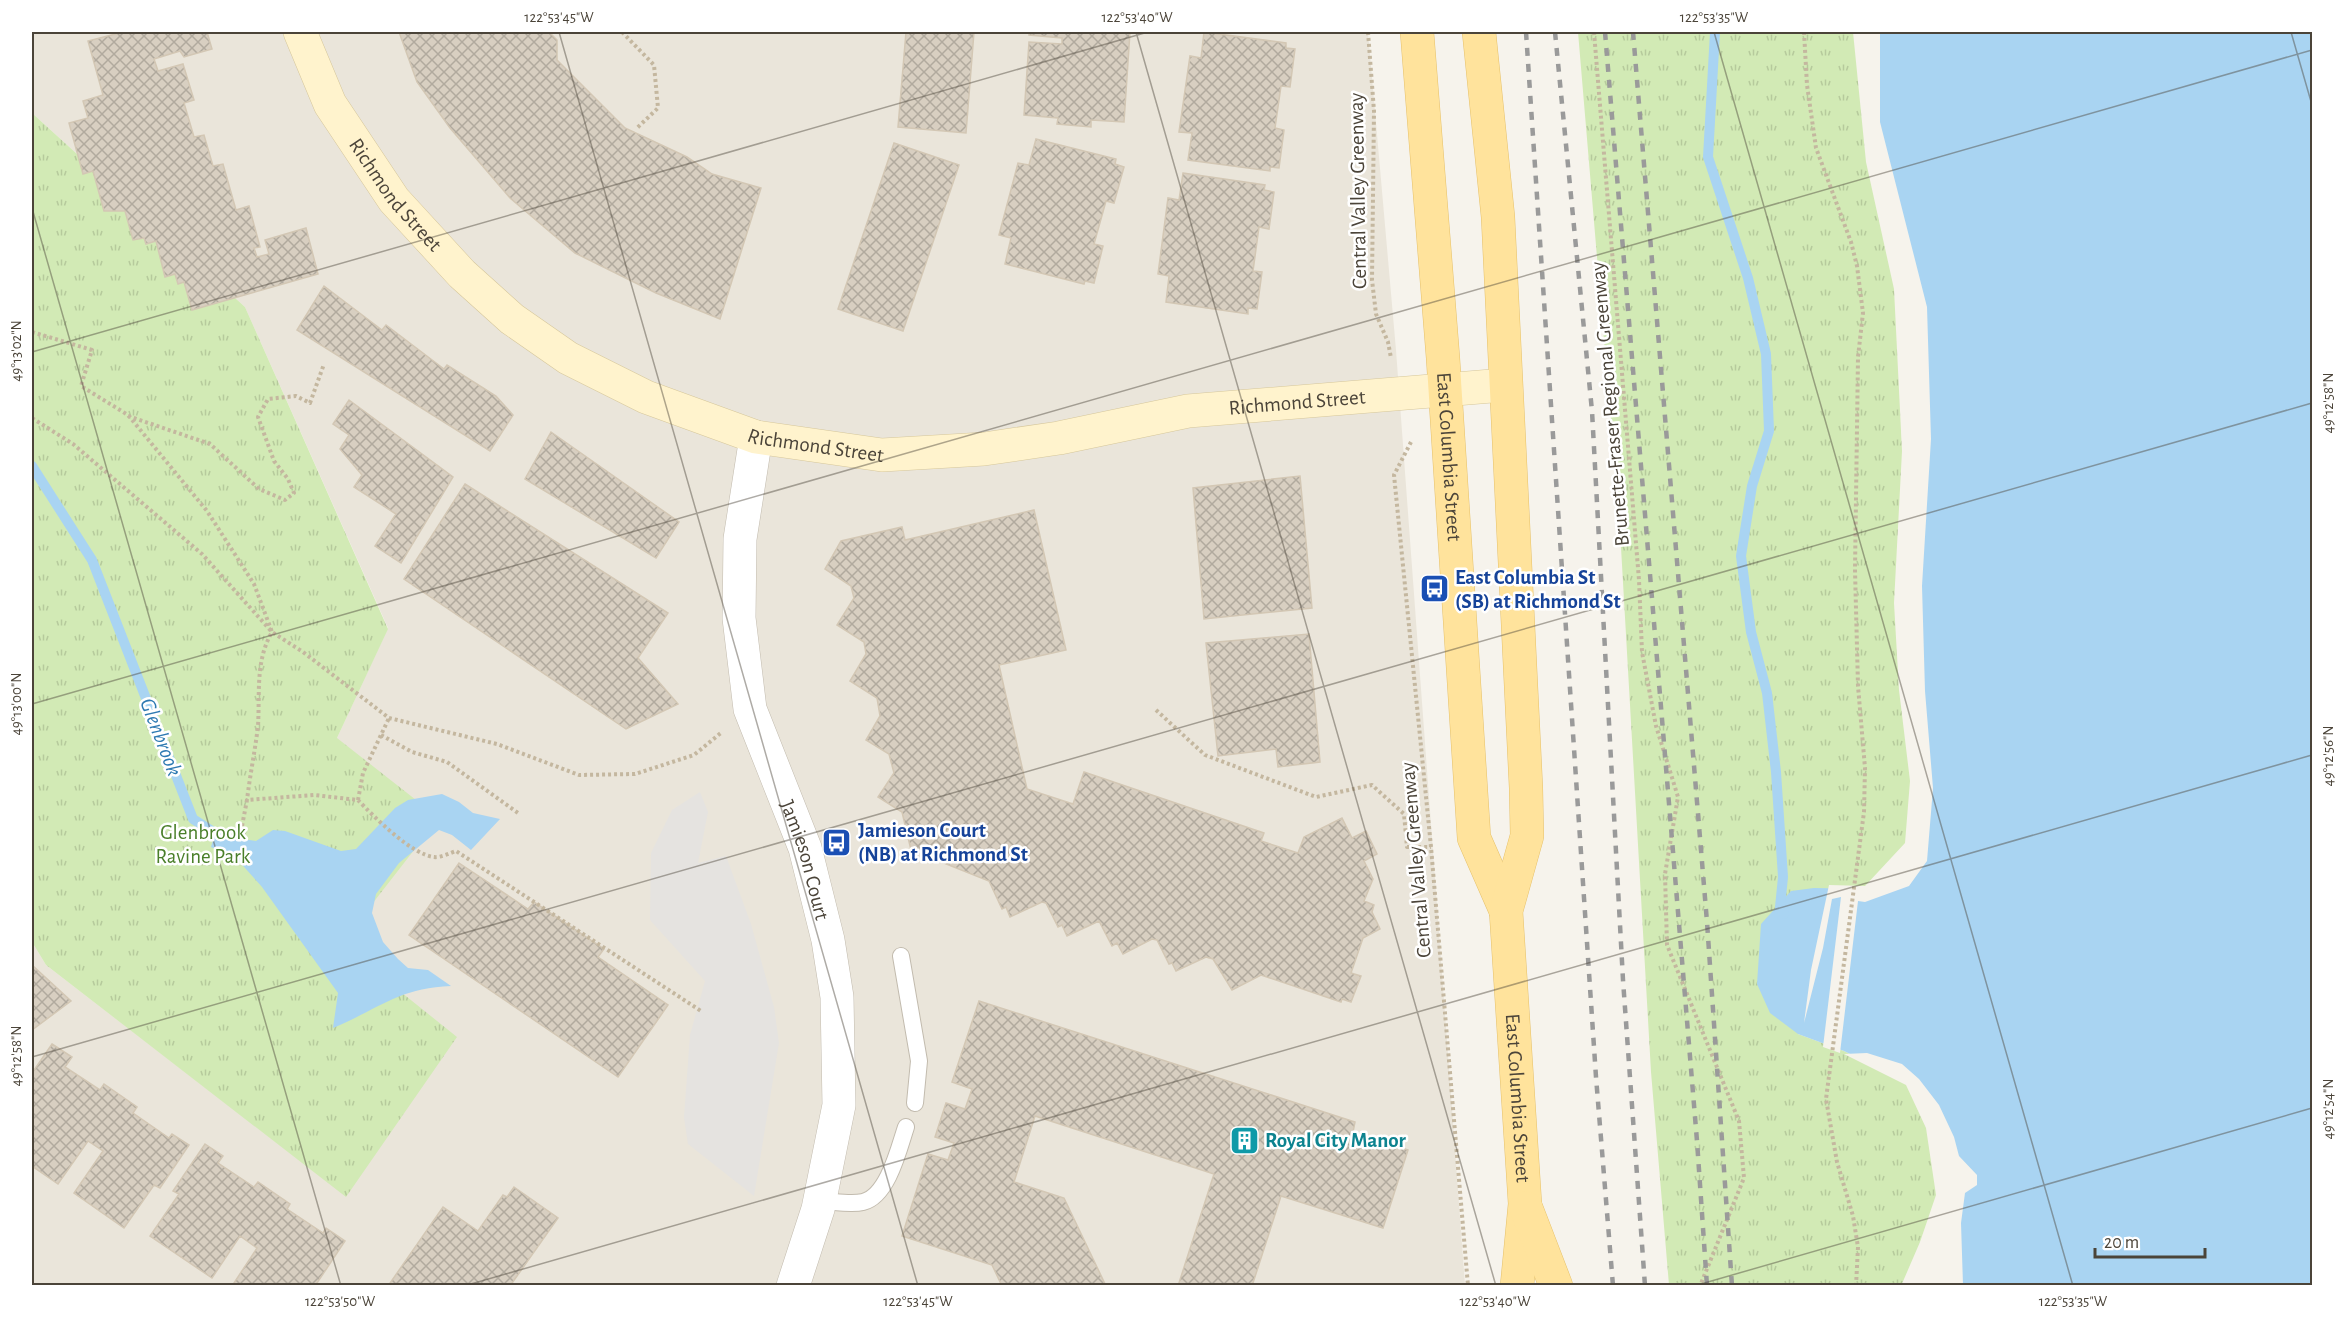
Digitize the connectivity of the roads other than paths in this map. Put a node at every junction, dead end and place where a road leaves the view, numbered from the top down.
1 (300, 32) edge
2 (1417, 32) edge
3 (1479, 32) edge
4 (1504, 385) junction
5 (1445, 390) junction
6 (756, 437) junction
7 (1506, 911) junction
8 (901, 956) dead end
9 (915, 1103) dead end
10 (906, 1127) dead end
11 (820, 1201) junction
12 (1524, 1204) junction
13 (1518, 1283) edge
14 (793, 1286) edge
15 (1556, 1286) edge

1 - 6 street, Richmond Street
2 - 5 main road, East Columbia Street
3 - 4 main road, East Columbia Street
4 - 5 street, Richmond Street
4 - 7 main road, East Columbia Street
5 - 6 street, Richmond Street
5 - 7 main road, East Columbia Street
6 - 11 street, Jamieson Court
7 - 12 main road, East Columbia Street
8 - 9 lane
10 - 11 lane
11 - 14 street, Jamieson Court
12 - 13 main road, East Columbia Street
12 - 15 main road

